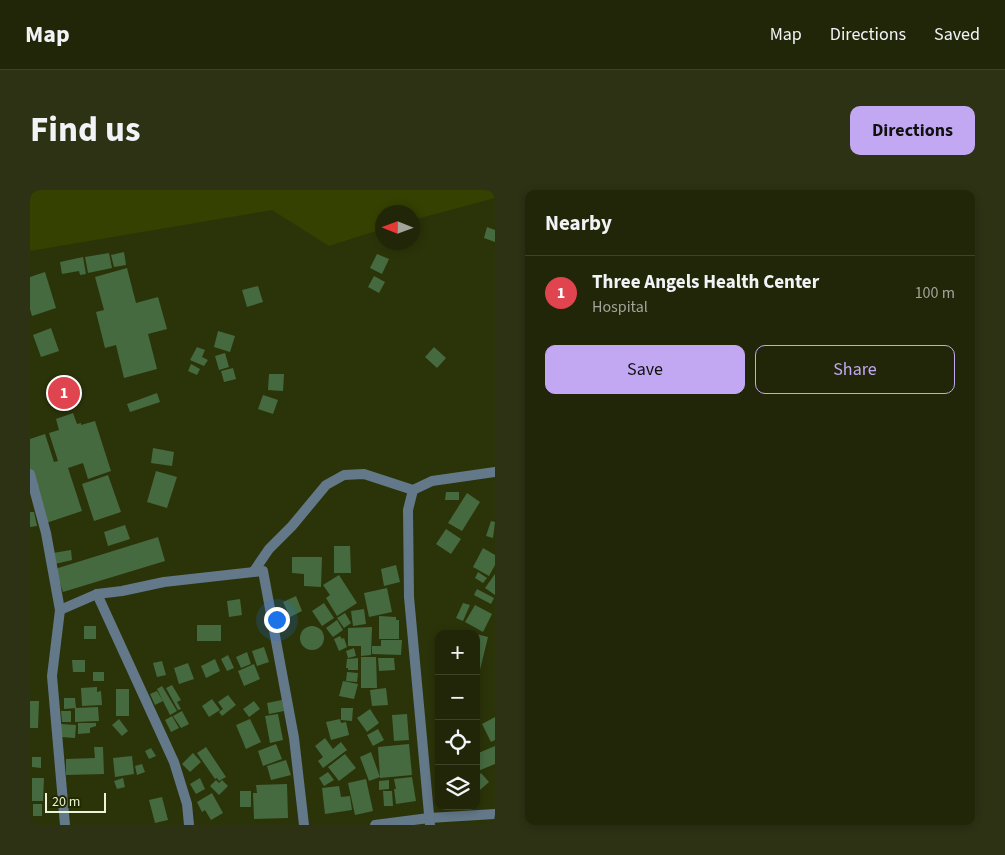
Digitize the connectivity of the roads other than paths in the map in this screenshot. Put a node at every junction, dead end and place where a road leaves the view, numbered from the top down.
1 (495, 472) edge
2 (30, 474) edge
3 (413, 490) junction
4 (254, 571) junction
5 (97, 594) junction
6 (60, 610) junction
7 (495, 814) edge
8 (430, 821) edge
9 (65, 825) edge
10 (189, 825) edge
11 (304, 825) edge
12 (375, 825) edge

1 - 3 street
2 - 6 street
3 - 4 street
3 - 8 street
4 - 5 street
4 - 11 street
5 - 6 street
5 - 10 street
6 - 9 street
7 - 8 street
8 - 12 street

